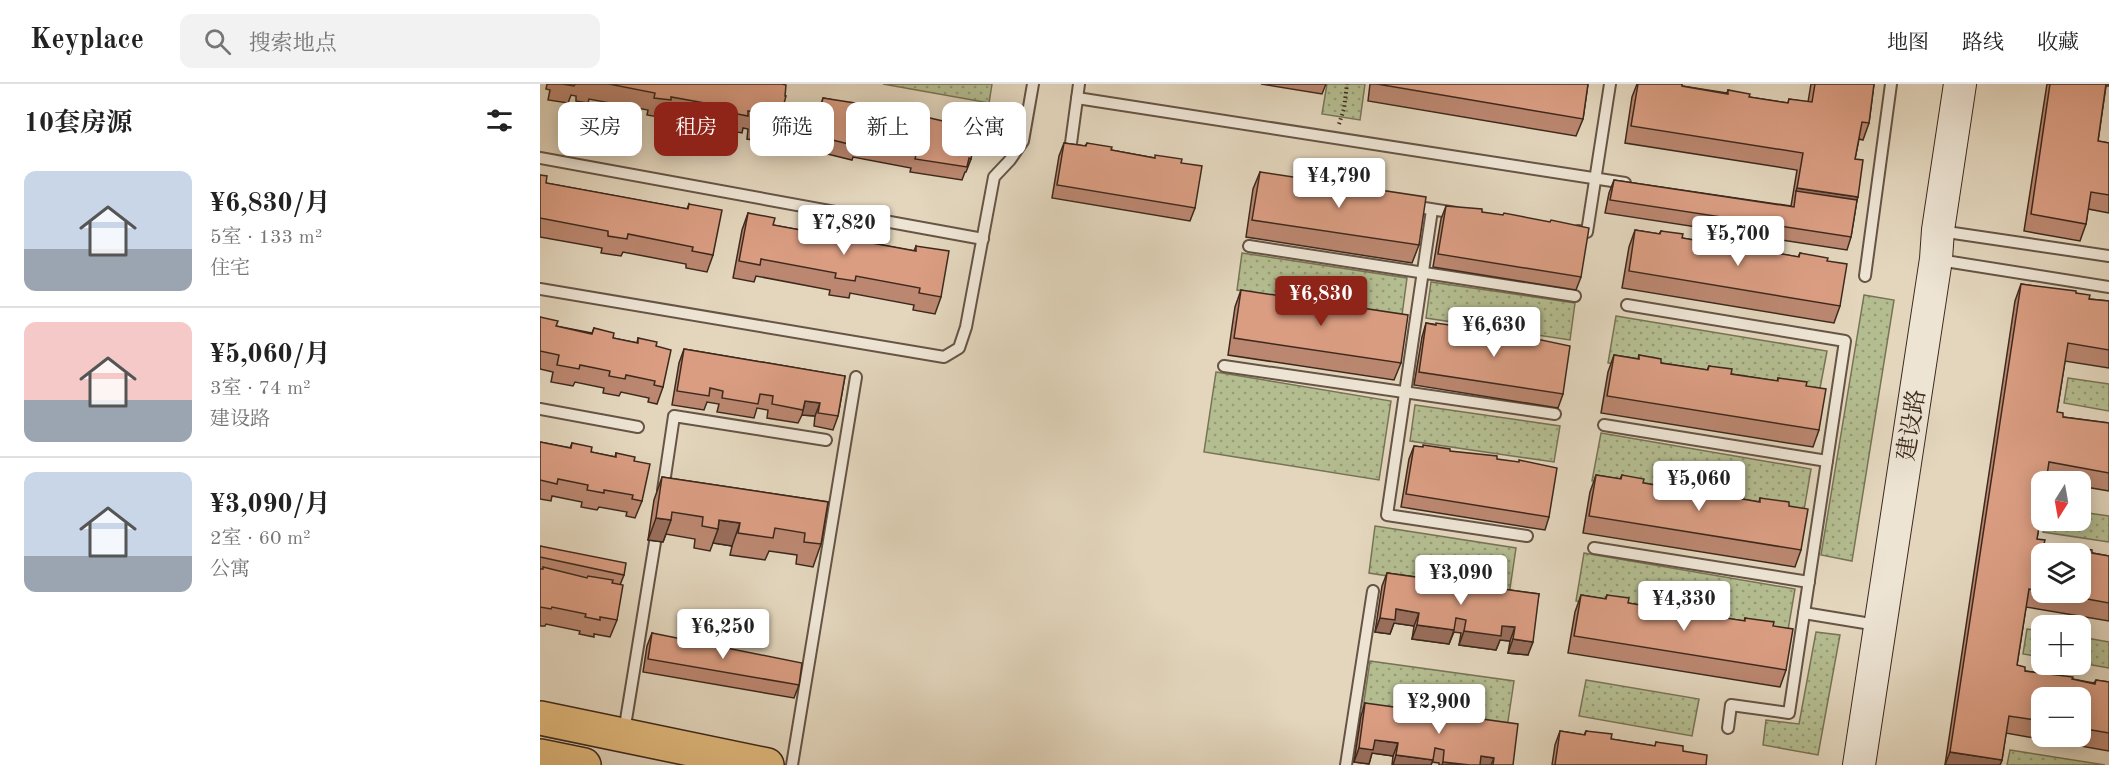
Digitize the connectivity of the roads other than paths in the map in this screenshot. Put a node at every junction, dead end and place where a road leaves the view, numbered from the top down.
1 (1033, 84) edge
2 (1079, 84) edge
3 (1610, 84) edge
4 (1891, 84) edge
5 (1960, 84) edge
6 (1077, 98) junction
7 (1071, 143) edge
8 (540, 158) edge
9 (1596, 178) junction
10 (1640, 185) edge
11 (1398, 204) edge
12 (1432, 210) junction
13 (1465, 214) edge
14 (1565, 229) edge
15 (983, 239) junction
16 (1937, 245) junction
17 (1249, 246) dead end
18 (2109, 256) edge
19 (1422, 273) junction
20 (1865, 276) dead end
21 (2109, 287) edge
22 (540, 289) edge
23 (1575, 297) dead end
24 (1627, 305) dead end
25 (1224, 366) dead end
26 (856, 377) dead end
27 (1405, 392) junction
28 (540, 409) edge
29 (1555, 414) dead end
30 (1604, 425) dead end
31 (638, 427) dead end
32 (826, 440) dead end
33 (1827, 461) junction
34 (661, 499) edge
35 (1527, 536) dead end
36 (655, 542) edge
37 (1594, 548) dead end
38 (1809, 582) junction
39 (1373, 591) dead end
40 (1804, 613) junction
41 (1880, 625) junction
42 (540, 717) edge
43 (1728, 728) dead end
44 (623, 735) junction
45 (540, 756) edge
46 (584, 765) edge
47 (767, 765) edge
48 (792, 765) edge
49 (1346, 765) edge
50 (1859, 765) edge

1 - 15 lane
2 - 6 lane
3 - 9 lane
4 - 20 lane
5 - 16 street, 建设路
6 - 7 lane
6 - 9 lane
8 - 15 lane
9 - 10 lane
9 - 14 lane
11 - 12 lane
12 - 13 lane
12 - 19 lane
15 - 22 lane
16 - 18 lane
16 - 21 lane
16 - 41 street, 建设路
17 - 19 lane
19 - 23 lane
19 - 27 lane
24 - 33 lane
25 - 27 lane
26 - 48 lane
27 - 29 lane
27 - 35 lane
28 - 31 lane
30 - 33 lane
32 - 34 lane
33 - 38 lane
36 - 44 lane
37 - 38 lane
38 - 40 lane
39 - 49 lane
40 - 41 lane
40 - 43 lane
41 - 50 street, 建设路
42 - 44 main road
44 - 47 main road
45 - 46 main road

